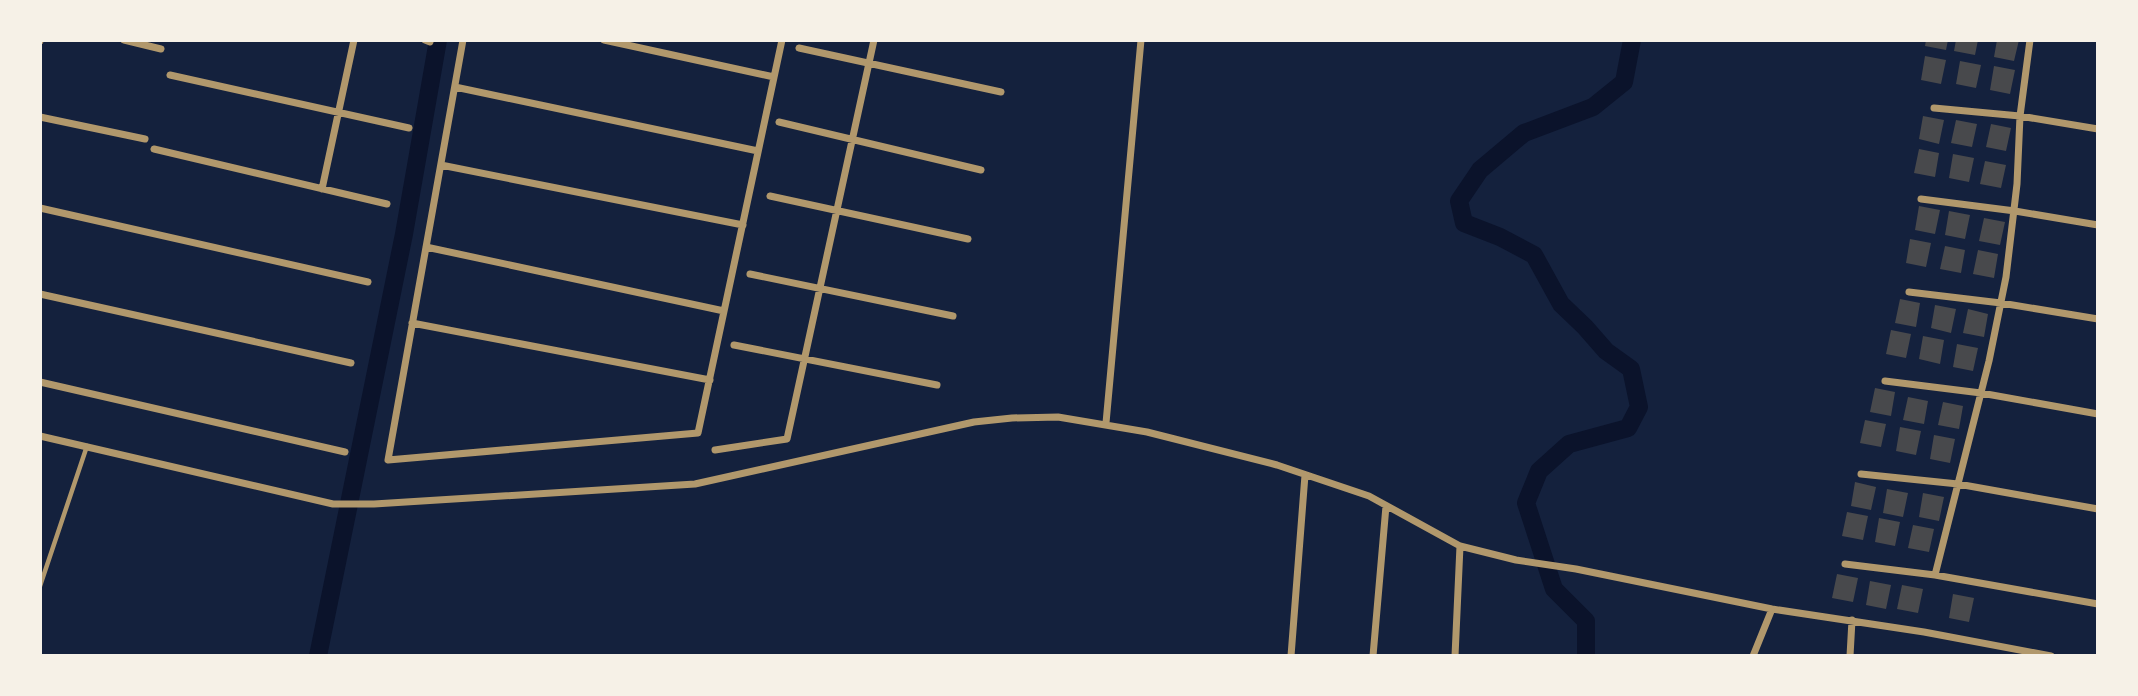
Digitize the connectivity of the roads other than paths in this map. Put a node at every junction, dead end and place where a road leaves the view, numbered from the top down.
1 (124, 40) edge
2 (354, 40) edge
3 (463, 40) edge
4 (604, 40) edge
5 (782, 40) edge
6 (874, 40) edge
7 (1141, 40) edge
8 (2029, 40) edge
9 (799, 48) dead end
10 (162, 49) dead end
11 (869, 63) junction
12 (170, 75) dead end
13 (774, 77) junction
14 (455, 87) junction
15 (1001, 92) dead end
16 (1934, 108) dead end
17 (340, 112) junction
18 (2020, 116) junction
19 (40, 117) edge
20 (779, 122) dead end
21 (409, 128) dead end
22 (2098, 129) edge
23 (145, 139) dead end
24 (852, 140) junction
25 (154, 149) dead end
26 (758, 151) junction
27 (441, 166) junction
28 (981, 170) dead end
29 (322, 189) junction
30 (770, 196) dead end
31 (1921, 199) dead end
32 (387, 204) dead end
33 (40, 208) edge
34 (837, 211) junction
35 (2015, 211) junction
36 (743, 225) junction
37 (2098, 225) edge
38 (968, 239) dead end
39 (426, 247) junction
40 (750, 274) dead end
41 (368, 282) dead end
42 (820, 289) junction
43 (1909, 292) dead end
44 (40, 294) edge
45 (2001, 303) junction
46 (724, 311) junction
47 (953, 316) dead end
48 (2098, 319) edge
49 (412, 323) junction
50 (734, 345) dead end
51 (804, 359) junction
52 (351, 363) dead end
53 (710, 380) junction
54 (1885, 381) dead end
55 (40, 382) edge
56 (937, 385) dead end
57 (1981, 393) junction
58 (2098, 414) edge
59 (1106, 424) junction
60 (40, 436) edge
61 (87, 446) junction
62 (715, 450) dead end
63 (345, 452) dead end
64 (1861, 474) dead end
65 (1305, 475) junction
66 (1958, 484) junction
67 (1386, 506) junction
68 (2098, 509) edge
69 (1460, 546) junction
70 (1845, 564) dead end
71 (1935, 575) junction
72 (40, 586) edge
73 (2098, 604) edge
74 (1772, 609) junction
75 (1852, 620) junction
76 (1291, 656) edge
77 (1373, 656) edge
78 (1455, 656) edge
79 (1753, 656) edge
80 (1850, 656) edge
81 (2051, 656) edge

1 - 10 street
2 - 17 street
3 - 14 street
4 - 13 street
5 - 13 street
6 - 11 street
7 - 59 street
8 - 18 street
9 - 11 street
11 - 15 street
11 - 24 street
12 - 17 street
13 - 26 street
14 - 26 street
14 - 27 street
16 - 18 street
17 - 21 street
17 - 29 street
18 - 22 street
18 - 35 street
19 - 23 street
20 - 24 street
24 - 28 street
24 - 34 street
25 - 29 street
26 - 36 street
27 - 36 street
27 - 39 street
29 - 32 street
30 - 34 street
31 - 35 street
33 - 41 street
34 - 38 street
34 - 42 street
35 - 37 street
35 - 45 street
36 - 46 street
39 - 46 street
39 - 49 street
40 - 42 street
42 - 47 street
42 - 51 street
43 - 45 street
44 - 52 street
45 - 48 street
45 - 57 street
46 - 53 street
49 - 53 street
49 - 53 street
50 - 51 street
51 - 56 street
51 - 62 street
54 - 57 street
55 - 63 street
57 - 58 street
57 - 66 street
59 - 61 street
59 - 65 street
60 - 61 street
61 - 72 lane
64 - 66 street
65 - 67 street
65 - 76 street
66 - 68 street
66 - 71 street
67 - 69 street
67 - 77 street
69 - 74 street
69 - 78 street
70 - 71 street
71 - 73 street
74 - 75 street
74 - 79 street
75 - 80 street
75 - 81 street

